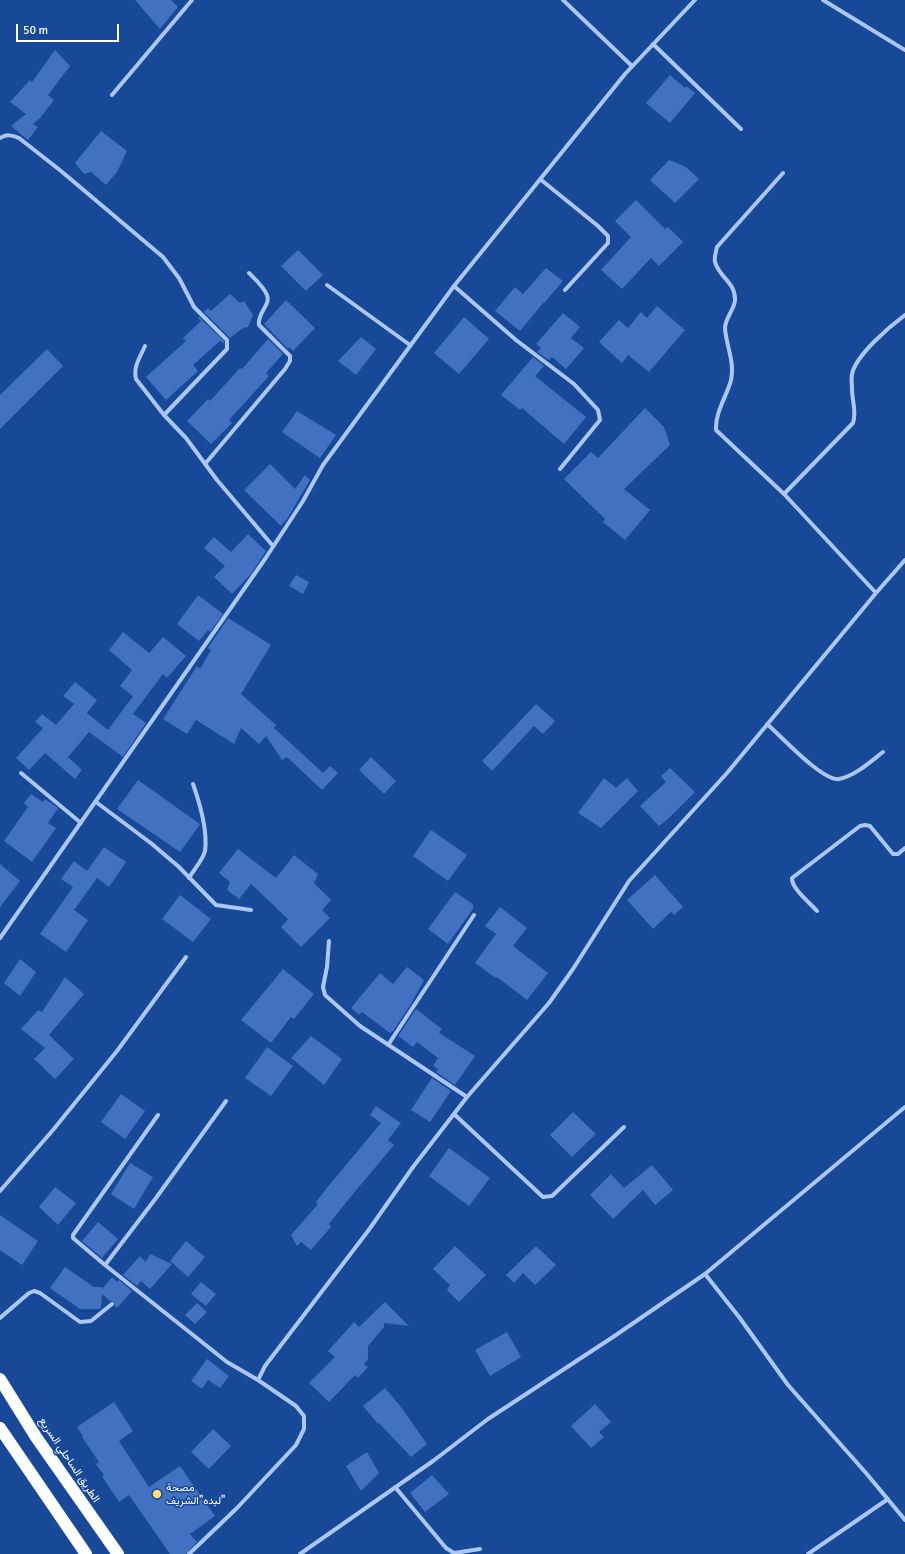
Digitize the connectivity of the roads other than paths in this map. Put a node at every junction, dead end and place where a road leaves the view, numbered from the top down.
1 (192, 0) edge
2 (563, 0) edge
3 (695, 0) edge
4 (823, 0) edge
5 (654, 44) junction
6 (905, 50) edge
7 (632, 66) junction
8 (112, 95) dead end
9 (741, 129) dead end
10 (0, 138) edge
11 (783, 173) dead end
12 (540, 179) junction
13 (249, 273) dead end
14 (327, 285) dead end
15 (454, 286) junction
16 (565, 290) dead end
17 (905, 314) edge
18 (410, 345) junction
19 (145, 346) dead end
20 (164, 415) junction
21 (205, 464) junction
22 (560, 469) dead end
23 (784, 494) junction
24 (273, 546) junction
25 (905, 560) edge
26 (876, 593) junction
27 (768, 724) junction
28 (883, 752) dead end
29 (21, 772) dead end
30 (193, 784) dead end
31 (96, 802) junction
32 (81, 822) junction
33 (905, 848) edge
34 (189, 878) junction
35 (251, 910) dead end
36 (817, 911) dead end
37 (474, 915) dead end
38 (0, 938) edge
39 (330, 941) dead end
40 (186, 956) dead end
41 (388, 1045) junction
42 (467, 1097) junction
43 (226, 1101) dead end
44 (905, 1107) edge
45 (454, 1114) junction
46 (158, 1115) dead end
47 (624, 1127) dead end
48 (0, 1191) edge
49 (105, 1265) junction
50 (705, 1274) junction
51 (112, 1304) dead end
52 (0, 1318) edge
53 (0, 1379) edge
54 (258, 1380) junction
55 (0, 1428) edge
56 (395, 1487) junction
57 (888, 1499) junction
58 (905, 1520) edge
59 (480, 1549) dead end
60 (86, 1554) edge
61 (118, 1554) edge
62 (189, 1554) edge
63 (300, 1554) edge
64 (808, 1554) edge

1 - 8 street
2 - 7 street
3 - 5 street
4 - 6 street
5 - 7 street
5 - 9 street
7 - 12 street
10 - 20 street
11 - 23 street
12 - 15 street
12 - 16 street
13 - 21 street
14 - 18 street
15 - 18 street
15 - 22 street
17 - 23 street
18 - 24 street
19 - 20 street
20 - 21 street
21 - 24 street
23 - 26 street
24 - 31 street
25 - 26 street
26 - 27 street
27 - 28 street
27 - 42 street
29 - 32 street
30 - 34 street
31 - 32 street
31 - 34 street
32 - 38 street
33 - 36 street
34 - 35 street
37 - 41 street
39 - 41 street
40 - 48 street
41 - 42 street
42 - 45 street
43 - 49 street
44 - 50 street
45 - 47 street
45 - 54 street
46 - 49 street
49 - 54 street
50 - 56 street
50 - 57 street
51 - 52 street
53 - 61 highway, الطريق الساحلي السريع
54 - 62 street
55 - 60 highway
56 - 59 street
56 - 63 street
57 - 58 street
57 - 64 street

